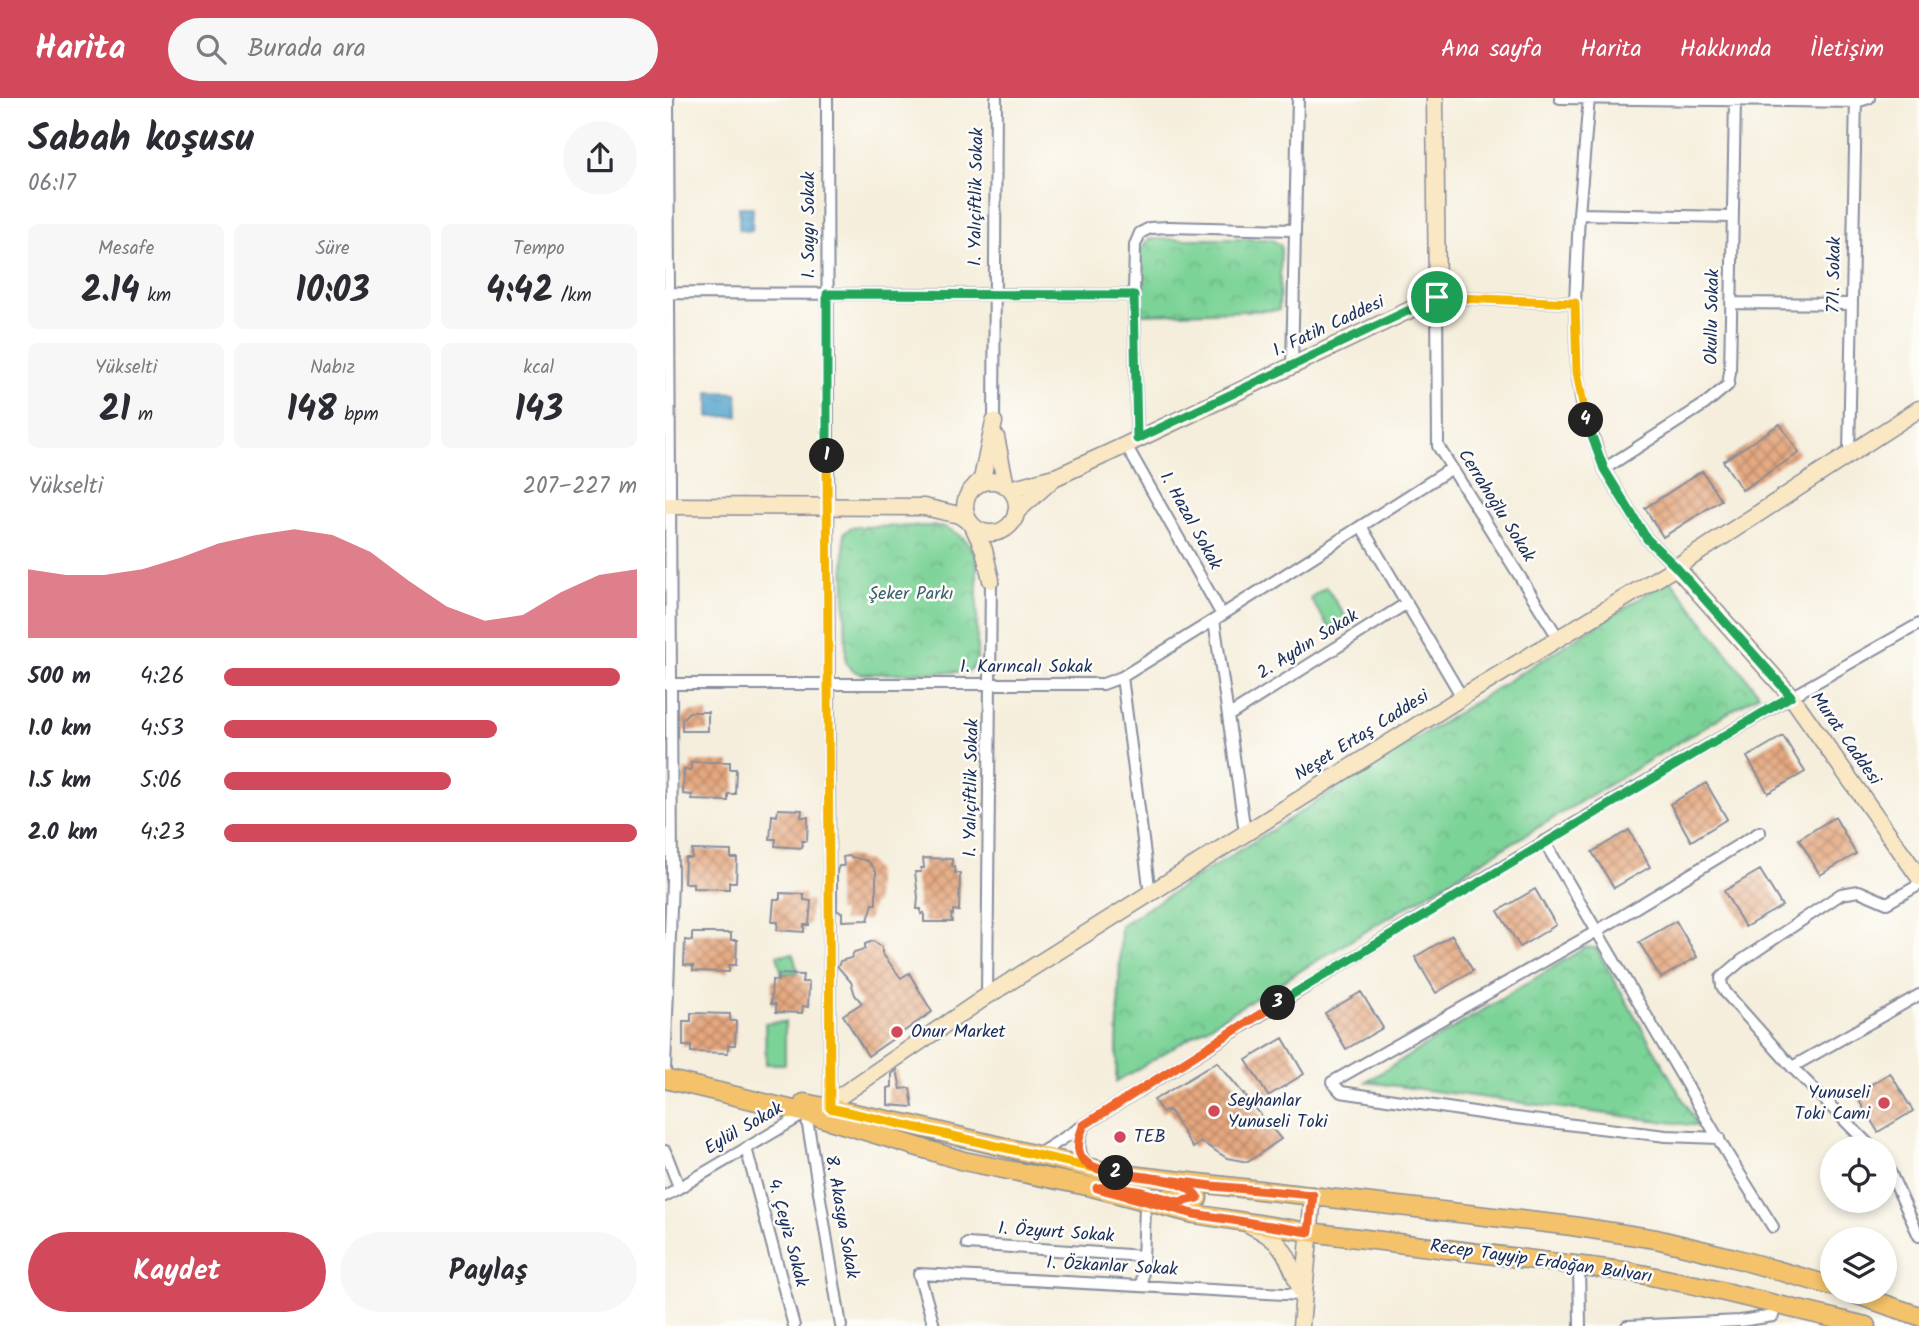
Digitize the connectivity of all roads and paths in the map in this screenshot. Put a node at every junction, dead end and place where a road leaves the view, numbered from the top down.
1 (668, 98) edge
2 (827, 98) edge
3 (996, 98) edge
4 (1298, 98) edge
5 (1435, 98) edge
6 (1560, 98) edge
7 (1589, 98) edge
8 (1869, 98) edge
9 (1704, 99) edge
10 (1735, 100) junction
11 (1856, 100) edge
12 (1579, 214) junction
13 (1732, 217) junction
14 (1295, 230) junction
15 (666, 293) edge
16 (827, 294) junction
17 (994, 294) junction
18 (1134, 295) junction
19 (1437, 297) junction
20 (1575, 303) junction
21 (1731, 303) junction
22 (1852, 304) junction
23 (1292, 366) junction
24 (1919, 408) edge
25 (994, 422) junction
26 (1132, 442) junction
27 (1849, 453) junction
28 (1452, 468) junction
29 (1604, 469) junction
30 (1058, 475) junction
31 (1008, 487) junction
32 (972, 489) junction
33 (667, 506) edge
34 (828, 507) junction
35 (924, 507) junction
36 (1016, 512) junction
37 (971, 524) junction
38 (1361, 526) junction
39 (1003, 530) junction
40 (1676, 567) junction
41 (991, 580) junction
42 (1407, 603) junction
43 (1218, 617) junction
44 (1919, 624) edge
45 (1559, 639) junction
46 (1122, 677) junction
47 (668, 684) edge
48 (828, 684) junction
49 (991, 685) junction
50 (1462, 696) junction
51 (1791, 696) junction
52 (1228, 716) junction
53 (1245, 832) junction
54 (1760, 832) dead end
55 (1545, 841) junction
56 (1919, 877) edge
57 (669, 881) edge
58 (1919, 885) edge
59 (1150, 894) junction
60 (1597, 931) junction
61 (1919, 995) edge
62 (987, 996) junction
63 (1792, 1067) junction
64 (665, 1069) edge
65 (665, 1079) edge
66 (830, 1105) junction
67 (806, 1113) junction
68 (1084, 1125) junction
69 (1860, 1136) edge
70 (1719, 1138) junction
71 (746, 1148) junction
72 (665, 1151) edge
73 (1037, 1155) junction
74 (1094, 1169) junction
75 (1177, 1181) junction
76 (679, 1187) junction
77 (1897, 1187) edge
78 (1097, 1188) junction
79 (1313, 1195) junction
80 (665, 1196) edge
81 (1145, 1208) dead end
82 (1242, 1222) junction
83 (1773, 1227) dead end
84 (1309, 1232) junction
85 (1919, 1236) edge
86 (967, 1244) dead end
87 (1143, 1256) junction
88 (1579, 1264) junction
89 (1820, 1283) edge
90 (1142, 1286) junction
91 (1303, 1295) junction
92 (1884, 1304) edge
93 (1776, 1305) junction
94 (1919, 1316) edge
95 (1861, 1325) edge
96 (793, 1326) edge
97 (841, 1326) edge
98 (934, 1326) edge
99 (1301, 1326) edge
100 (1580, 1326) edge
101 (1627, 1326) edge

1 - 15 street
2 - 16 street, 1. Saygı Sokak
3 - 17 street, 1. Yalıçiftlik Sokak
4 - 14 street
5 - 19 street
6 - 7 street
7 - 9 street
7 - 12 street
8 - 11 street
9 - 10 street
10 - 11 street
10 - 13 street, Okullu Sokak
11 - 22 street, 771. Sokak
12 - 13 street
12 - 20 street
13 - 21 street, Okullu Sokak
14 - 18 street
14 - 23 street
15 - 16 street
15 - 33 street
16 - 17 street
16 - 34 street, 1. Saygı Sokak
17 - 18 street
17 - 25 street, 1. Yalıçiftlik Sokak
18 - 26 street
19 - 20 street
19 - 23 street, 1. Fatih Caddesi
19 - 28 street, Cerrahoğlu Sokak
20 - 29 street
21 - 22 street
21 - 29 street, Okullu Sokak
22 - 27 street, 771. Sokak
23 - 26 street, 1. Fatih Caddesi
24 - 27 street, Neşet Ertaş Caddesi
25 - 31 street
25 - 32 street
26 - 30 street, 1. Fatih Caddesi
26 - 43 street, 1. Hazal Sokak
27 - 40 street, Neşet Ertaş Caddesi
28 - 38 street, 1. Karıncalı Sokak
28 - 45 street, Cerrahoğlu Sokak
29 - 40 street
30 - 31 street
30 - 36 street
31 - 32 street
31 - 36 street
32 - 35 street
32 - 37 street
33 - 34 street
33 - 47 street
34 - 35 street
34 - 48 street, 1. Saygı Sokak
35 - 37 street
36 - 39 street
37 - 39 street
37 - 41 street
38 - 42 street
38 - 43 street, 1. Karıncalı Sokak
39 - 41 street
40 - 45 street, Neşet Ertaş Caddesi
40 - 51 street, Murat Caddesi
41 - 49 street, 1. Yalıçiftlik Sokak
42 - 50 street
42 - 52 street, 2. Aydın Sokak
43 - 46 street, 1. Karıncalı Sokak
43 - 52 street
44 - 51 street
45 - 50 street, Neşet Ertaş Caddesi
46 - 49 street, 1. Karıncalı Sokak
46 - 59 street
47 - 48 street, 1. Karıncalı Sokak
47 - 57 street
48 - 49 street, 1. Karıncalı Sokak
48 - 66 street, 1. Saygı Sokak
49 - 62 street, 1. Yalıçiftlik Sokak
50 - 53 street, Neşet Ertaş Caddesi
51 - 55 street
51 - 56 street, Murat Caddesi
52 - 53 street
53 - 59 street, Neşet Ertaş Caddesi
54 - 60 street
55 - 60 street
55 - 68 street
57 - 64 street
58 - 63 street
59 - 62 street, Neşet Ertaş Caddesi
60 - 70 street
60 - 70 street
61 - 63 street
62 - 66 street, Neşet Ertaş Caddesi
63 - 69 street
64 - 66 main road
65 - 67 main road
66 - 73 main road
67 - 71 street, Eylül Sokak
67 - 78 main road
67 - 97 street, 8. Akasya Sokak
68 - 73 street
68 - 74 street
70 - 83 street
71 - 76 street, Eylül Sokak
71 - 96 street, 4. Çeyiz Sokak
72 - 76 street
73 - 74 main road
74 - 75 main road
75 - 78 main road
75 - 79 main road
76 - 80 street, Eylül Sokak
77 - 85 street
78 - 82 main road, Recep Tayyip Erdoğan Bulvarı
79 - 84 street
79 - 89 main road
81 - 87 street
82 - 84 main road, Recep Tayyip Erdoğan Bulvarı
82 - 91 street
84 - 88 main road, Recep Tayyip Erdoğan Bulvarı
84 - 91 street
86 - 87 street, 1. Özyurt Sokak
87 - 90 street
88 - 93 main road, Recep Tayyip Erdoğan Bulvarı
88 - 100 street
90 - 91 street, 1. Özkanlar Sokak
90 - 98 street, 1. Özkanlar Sokak
91 - 99 street
92 - 94 main road
93 - 95 main road, Recep Tayyip Erdoğan Bulvarı
93 - 101 street

